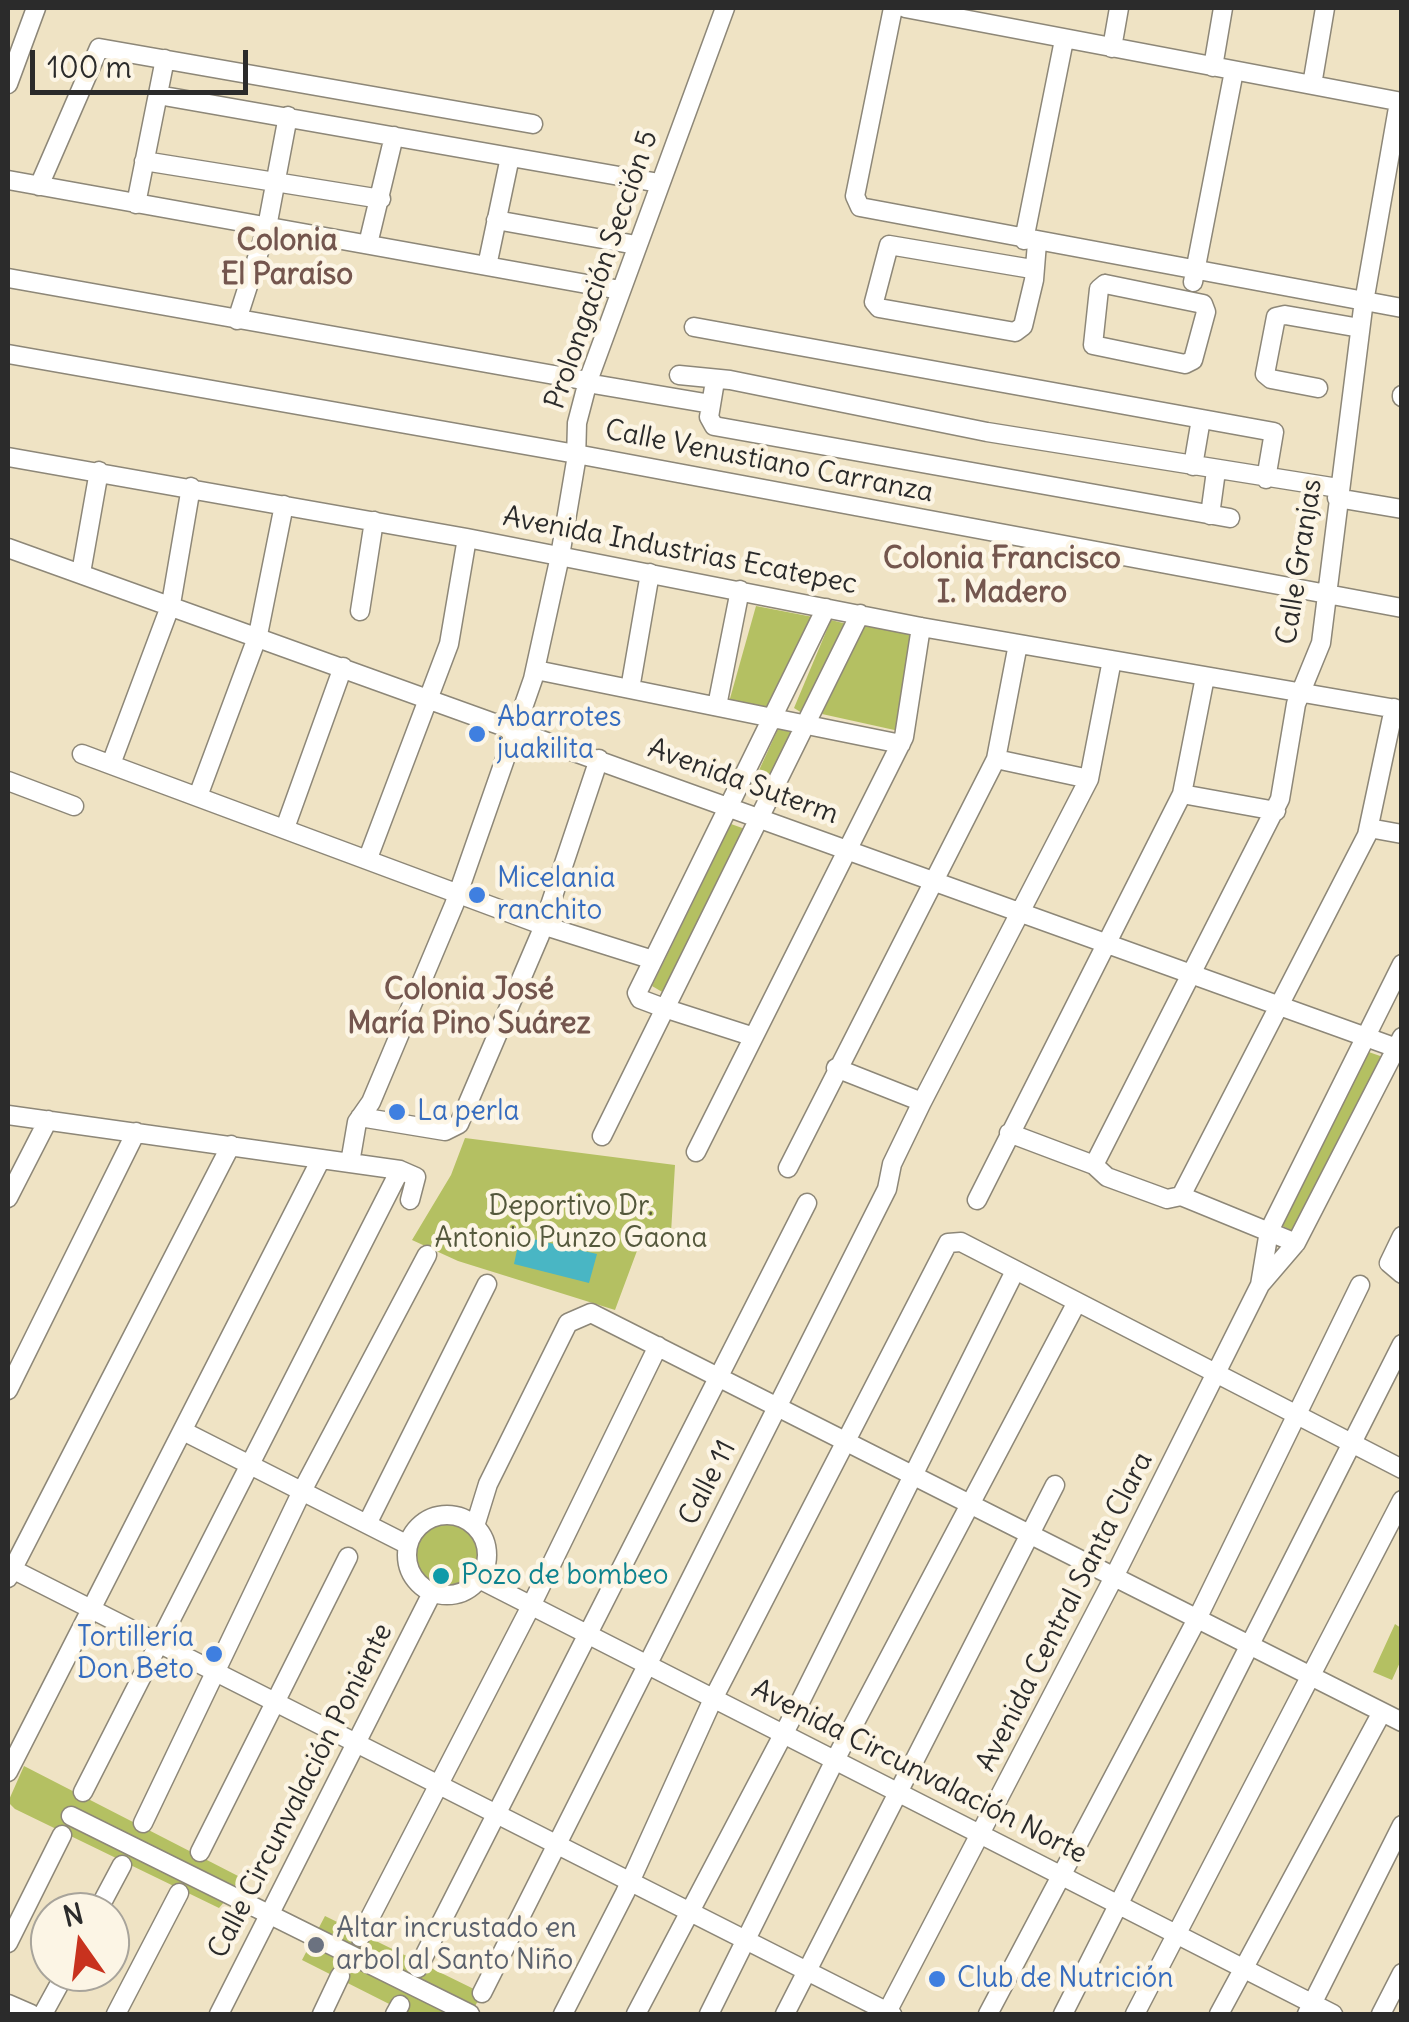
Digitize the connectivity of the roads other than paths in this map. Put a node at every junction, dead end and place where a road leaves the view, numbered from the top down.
1 (36, 8) edge
2 (724, 8) edge
3 (893, 8) edge
4 (911, 8) edge
5 (1015, 8) edge
6 (1119, 8) edge
7 (1223, 8) edge
8 (1325, 8) edge
9 (1010, 29) junction
10 (1064, 40) junction
11 (1112, 48) junction
12 (165, 59) junction
13 (1213, 67) junction
14 (1234, 71) junction
15 (8, 84) edge
16 (1312, 85) junction
17 (158, 95) junction
18 (1400, 102) edge
19 (288, 116) junction
20 (533, 124) dead end
21 (394, 136) junction
22 (510, 157) junction
23 (144, 161) junction
24 (8, 180) edge
25 (276, 183) junction
26 (659, 184) junction
27 (39, 186) junction
28 (381, 199) junction
29 (136, 204) junction
30 (496, 220) junction
31 (267, 227) junction
32 (1030, 241) junction
33 (368, 244) junction
34 (636, 245) junction
35 (487, 266) junction
36 (1032, 269) junction
37 (1195, 272) junction
38 (8, 278) edge
39 (620, 290) junction
40 (1190, 298) junction
41 (1364, 301) junction
42 (1402, 308) edge
43 (237, 320) junction
44 (694, 327) dead end
45 (1360, 328) junction
46 (8, 354) edge
47 (679, 375) dead end
48 (715, 381) junction
49 (588, 382) junction
50 (1318, 388) dead end
51 (710, 404) junction
52 (1201, 419) junction
53 (576, 454) junction
54 (8, 457) edge
55 (1193, 466) junction
56 (1216, 470) junction
57 (99, 471) junction
58 (1266, 478) junction
59 (191, 487) junction
60 (1338, 493) junction
61 (284, 505) junction
62 (1402, 509) edge
63 (1210, 515) junction
64 (1230, 518) dead end
65 (374, 521) junction
66 (467, 538) junction
67 (8, 548) edge
68 (560, 556) junction
69 (650, 572) junction
70 (81, 573) junction
71 (740, 590) junction
72 (1326, 594) junction
73 (171, 604) junction
74 (826, 608) junction
75 (1402, 608) edge
76 (360, 611) dead end
77 (860, 614) junction
78 (921, 627) junction
79 (258, 634) junction
80 (1018, 644) junction
81 (1112, 660) junction
82 (343, 668) junction
83 (536, 670) junction
84 (1204, 676) junction
85 (630, 690) junction
86 (1299, 692) junction
87 (430, 699) junction
88 (717, 706) junction
89 (1398, 709) edge
90 (773, 719) junction
91 (804, 725) junction
92 (515, 730) junction
93 (901, 744) junction
94 (82, 754) dead end
95 (599, 759) junction
96 (996, 759) junction
97 (110, 764) junction
98 (1089, 779) junction
99 (8, 781) edge
100 (1182, 794) junction
101 (198, 796) junction
102 (74, 806) dead end
103 (732, 806) junction
104 (1276, 811) junction
105 (762, 818) junction
106 (285, 828) junction
107 (1369, 828) junction
108 (1402, 834) edge
109 (847, 849) junction
110 (368, 858) junction
111 (934, 881) junction
112 (457, 893) junction
113 (1020, 912) junction
114 (542, 925) junction
115 (1106, 944) junction
116 (653, 960) junction
117 (1402, 964) edge
118 (1193, 975) junction
119 (1276, 1005) junction
120 (664, 1008) junction
121 (752, 1036) junction
122 (1364, 1036) junction
123 (1400, 1045) edge
124 (836, 1068) junction
125 (922, 1102) junction
126 (8, 1114) edge
127 (360, 1118) junction
128 (48, 1120) junction
129 (136, 1132) junction
130 (1009, 1132) junction
131 (602, 1136) dead end
132 (231, 1145) junction
133 (696, 1152) dead end
134 (321, 1159) junction
135 (350, 1163) junction
136 (1094, 1165) junction
137 (788, 1168) dead end
138 (400, 1170) junction
139 (1182, 1196) junction
140 (8, 1198) edge
141 (410, 1200) dead end
142 (978, 1200) dead end
143 (807, 1202) dead end
144 (1268, 1231) junction
145 (1402, 1236) edge
146 (1296, 1243) junction
147 (427, 1255) dead end
148 (1015, 1271) junction
149 (1402, 1274) edge
150 (487, 1284) dead end
151 (1260, 1285) junction
152 (1360, 1285) dead end
153 (1077, 1302) junction
154 (1402, 1344) edge
155 (658, 1346) junction
156 (1219, 1374) junction
157 (719, 1377) junction
158 (8, 1390) edge
159 (777, 1406) junction
160 (1295, 1417) junction
161 (183, 1431) junction
162 (847, 1442) junction
163 (1352, 1446) junction
164 (247, 1464) junction
165 (1402, 1469) edge
166 (910, 1474) junction
167 (1055, 1485) dead end
168 (302, 1492) junction
169 (1402, 1500) edge
170 (970, 1504) junction
171 (468, 1522) junction
172 (367, 1524) junction
173 (1030, 1534) junction
174 (408, 1545) junction
175 (348, 1557) dead end
176 (9, 1571) edge
177 (1114, 1577) junction
178 (479, 1579) junction
179 (432, 1592) junction
180 (531, 1606) junction
181 (89, 1610) junction
182 (1197, 1619) junction
183 (589, 1635) junction
184 (157, 1644) junction
185 (1252, 1647) junction
186 (647, 1666) junction
187 (215, 1673) junction
188 (1308, 1674) junction
189 (712, 1699) junction
190 (275, 1702) junction
191 (1382, 1712) junction
192 (1402, 1722) edge
193 (784, 1733) junction
194 (356, 1743) junction
195 (835, 1760) junction
196 (8, 1772) edge
197 (439, 1785) junction
198 (898, 1791) junction
199 (83, 1792) dead end
200 (496, 1815) junction
201 (71, 1816) dead end
202 (143, 1823) dead end
203 (1402, 1824) edge
204 (981, 1834) junction
205 (62, 1835) dead end
206 (556, 1845) junction
207 (200, 1852) dead end
208 (122, 1865) dead end
209 (1062, 1876) junction
210 (628, 1882) junction
211 (108, 1892) edge
212 (179, 1893) dead end
213 (1121, 1906) junction
214 (688, 1912) junction
215 (269, 1917) junction
216 (1175, 1934) junction
217 (360, 1938) dead end
218 (746, 1942) junction
219 (8, 1943) edge
220 (418, 1968) dead end
221 (1243, 1968) junction
222 (806, 1972) junction
223 (1402, 1972) edge
224 (340, 1976) dead end
225 (55, 1992) edge
226 (482, 1993) dead end
227 (8, 2004) edge
228 (1310, 2009) edge
229 (31, 2014) edge
230 (43, 2014) edge
231 (116, 2014) edge
232 (219, 2014) edge
233 (322, 2014) edge
234 (470, 2014) edge
235 (563, 2014) edge
236 (636, 2014) edge
237 (710, 2014) edge
238 (785, 2014) edge
239 (888, 2014) edge
240 (988, 2014) edge
241 (1063, 2014) edge
242 (1135, 2014) edge
243 (1219, 2014) edge
244 (1333, 2014) edge
245 (1381, 2014) edge

1 - 15 street
2 - 26 street, Prolongación Sección 5
3 - 32 street
4 - 9 street
5 - 9 street
6 - 11 street
7 - 13 street
8 - 16 street
9 - 10 street
10 - 11 street
10 - 32 street
11 - 13 street
12 - 17 street
12 - 20 street
12 - 27 street
13 - 14 street
14 - 16 street
14 - 37 street
16 - 18 street
17 - 19 street
17 - 23 street
18 - 41 street, Calle Granjas
19 - 21 street
19 - 25 street
21 - 22 street
21 - 28 street
22 - 26 street
22 - 30 street
23 - 25 street
23 - 29 street
24 - 27 street
25 - 28 street
25 - 31 street
26 - 34 street, Prolongación Sección 5
27 - 29 street
28 - 33 street
29 - 31 street
30 - 34 street
30 - 35 street
31 - 33 street
31 - 43 street
32 - 36 street
32 - 37 street
33 - 35 street
34 - 39 street, Prolongación Sección 5
35 - 39 street
36 - 36 street
37 - 40 street
37 - 41 street
38 - 43 street
39 - 49 street, Prolongación Sección 5
40 - 40 street
41 - 42 street
41 - 45 street, Calle Granjas
43 - 49 street
44 - 52 street
45 - 50 street
45 - 60 street, Calle Granjas
46 - 53 street, Calle Venustiano Carranza
47 - 48 street
48 - 51 street
48 - 55 street
49 - 51 street
49 - 53 street, Prolongación Sección 5
51 - 63 street
52 - 55 street
52 - 58 street
53 - 68 street, Prolongación Sección 5
53 - 72 street, Calle Venustiano Carranza
54 - 57 street, Avenida Industrias Ecatepec
55 - 56 street
56 - 58 street
56 - 63 street
57 - 59 street, Avenida Industrias Ecatepec
57 - 70 street
58 - 60 street
59 - 61 street, Avenida Industrias Ecatepec
59 - 73 street
60 - 62 street
60 - 72 street, Calle Granjas
61 - 65 street, Avenida Industrias Ecatepec
61 - 79 street
63 - 64 street
65 - 66 street, Avenida Industrias Ecatepec
65 - 76 street
66 - 68 street, Avenida Industrias Ecatepec
66 - 87 street
67 - 70 street, Avenida Suterm
68 - 69 street, Avenida Industrias Ecatepec
68 - 83 street, Prolongación Sección 5
69 - 71 street, Avenida Industrias Ecatepec
69 - 85 street
70 - 73 street, Avenida Suterm
71 - 74 street, Avenida Industrias Ecatepec
71 - 88 street
72 - 75 street, Calle Venustiano Carranza
72 - 86 street, Calle Granjas
73 - 79 street, Avenida Suterm
73 - 97 street
74 - 77 street, Avenida Industrias Ecatepec
74 - 90 street
77 - 78 street, Avenida Industrias Ecatepec
77 - 91 street
78 - 80 street, Avenida Industrias Ecatepec
78 - 93 street
79 - 82 street, Avenida Suterm
79 - 101 street
80 - 81 street, Avenida Industrias Ecatepec
80 - 96 street
81 - 84 street, Avenida Industrias Ecatepec
81 - 98 street, Calle 11
82 - 87 street, Avenida Suterm
82 - 106 street
83 - 85 street
83 - 92 street, Prolongación Sección 5
84 - 86 street, Avenida Industrias Ecatepec
84 - 100 street
85 - 88 street
86 - 89 street, Avenida Industrias Ecatepec
86 - 104 street, Calle Granjas
87 - 92 street, Avenida Suterm
87 - 110 street
88 - 90 street
89 - 107 street
90 - 91 street
90 - 103 street
91 - 93 street
91 - 105 street
92 - 95 street, Avenida Suterm
92 - 112 street, Prolongación Sección 5
93 - 109 street
94 - 97 street
95 - 103 street, Avenida Suterm
95 - 114 street
96 - 98 street
96 - 111 street
97 - 101 street
98 - 113 street, Calle 11
99 - 102 street
100 - 104 street
100 - 115 street
101 - 106 street
103 - 105 street, Avenida Suterm
103 - 116 street
104 - 118 street, Calle Granjas
105 - 109 street, Avenida Suterm
105 - 120 street
106 - 110 street
107 - 108 street
107 - 119 street
109 - 111 street, Avenida Suterm
109 - 121 street
110 - 112 street
111 - 113 street, Avenida Suterm
111 - 124 street
112 - 114 street
112 - 127 street, Prolongación Sección 5
113 - 115 street, Avenida Suterm
113 - 125 street, Calle 11
114 - 116 street
114 - 127 street
115 - 118 street, Avenida Suterm
115 - 130 street
116 - 120 street
117 - 122 street, Avenida Central Santa Clara
118 - 119 street, Avenida Suterm
118 - 136 street, Calle Granjas
119 - 122 street, Avenida Suterm
119 - 139 street
120 - 121 street
120 - 131 street
121 - 133 street
122 - 123 street, Avenida Suterm
122 - 144 street, Avenida Central Santa Clara
123 - 146 street, Avenida Central Santa Clara
124 - 125 street
124 - 137 street
125 - 159 street, Calle 11
126 - 128 street
127 - 135 street, Prolongación Sección 5
128 - 129 street
128 - 140 street
129 - 132 street
129 - 158 street
130 - 136 street
130 - 142 street
132 - 134 street
132 - 176 street
134 - 135 street
134 - 161 street
135 - 138 street
136 - 139 street
138 - 141 street
138 - 164 street
139 - 144 street
143 - 157 street
144 - 146 street
144 - 151 street, Avenida Central Santa Clara
145 - 149 street
146 - 151 street, Avenida Central Santa Clara
147 - 168 street
148 - 153 street
148 - 162 street
148 - 166 street
150 - 172 street
151 - 156 street, Avenida Central Santa Clara
152 - 160 street
153 - 156 street
153 - 170 street
154 - 163 street
155 - 157 street
155 - 171 street
155 - 180 street
156 - 160 street
156 - 177 street, Avenida Central Santa Clara
157 - 159 street
157 - 183 street
159 - 162 street
159 - 186 street, Calle 11
160 - 163 street
160 - 182 street
161 - 164 street
161 - 181 street
162 - 166 street
162 - 189 street
163 - 165 street
163 - 185 street
164 - 168 street
164 - 184 street
166 - 170 street
166 - 193 street
167 - 173 street
168 - 172 street
168 - 187 street
169 - 188 street
170 - 173 street
170 - 195 street
171 - 174 street
171 - 178 street
172 - 174 street
173 - 177 street
173 - 198 street
174 - 179 street
175 - 190 street
176 - 181 street
177 - 182 street
177 - 204 street, Avenida Central Santa Clara
178 - 179 street
178 - 180 street, Avenida Circunvalación Norte
179 - 194 street, Calle Circunvalación Poniente
180 - 183 street, Avenida Circunvalación Norte
180 - 197 street
181 - 184 street
181 - 196 street
182 - 185 street
182 - 209 street
183 - 186 street, Avenida Circunvalación Norte
183 - 200 street
184 - 187 street
184 - 199 street
185 - 188 street
185 - 213 street
186 - 189 street, Avenida Circunvalación Norte
186 - 206 street, Calle 11
187 - 190 street
187 - 202 street
188 - 191 street
188 - 216 street
189 - 193 street, Avenida Circunvalación Norte
189 - 210 street
190 - 194 street
190 - 207 street
191 - 192 street
191 - 221 street
193 - 195 street, Avenida Circunvalación Norte
193 - 214 street
194 - 197 street
194 - 215 street, Calle Circunvalación Poniente
195 - 198 street, Avenida Circunvalación Norte
195 - 218 street
197 - 200 street
197 - 217 street
198 - 204 street, Avenida Circunvalación Norte
198 - 222 street
200 - 206 street
200 - 220 street
201 - 215 street
203 - 228 street
204 - 209 street, Avenida Circunvalación Norte
204 - 239 street, Avenida Central Santa Clara
205 - 219 street
206 - 210 street
206 - 226 street, Calle 11
208 - 211 street
209 - 213 street, Avenida Circunvalación Norte
209 - 240 street
210 - 214 street
210 - 235 street
212 - 231 street
213 - 216 street, Avenida Circunvalación Norte
213 - 241 street
214 - 218 street
214 - 236 street
215 - 232 street, Calle Circunvalación Poniente
215 - 234 street
216 - 221 street, Avenida Circunvalación Norte
216 - 242 street
218 - 222 street
218 - 237 street
221 - 228 street, Avenida Circunvalación Norte
221 - 243 street
222 - 238 street
222 - 239 street
223 - 245 street
224 - 233 street
225 - 230 street
227 - 229 street
228 - 244 street, Avenida Circunvalación Norte

